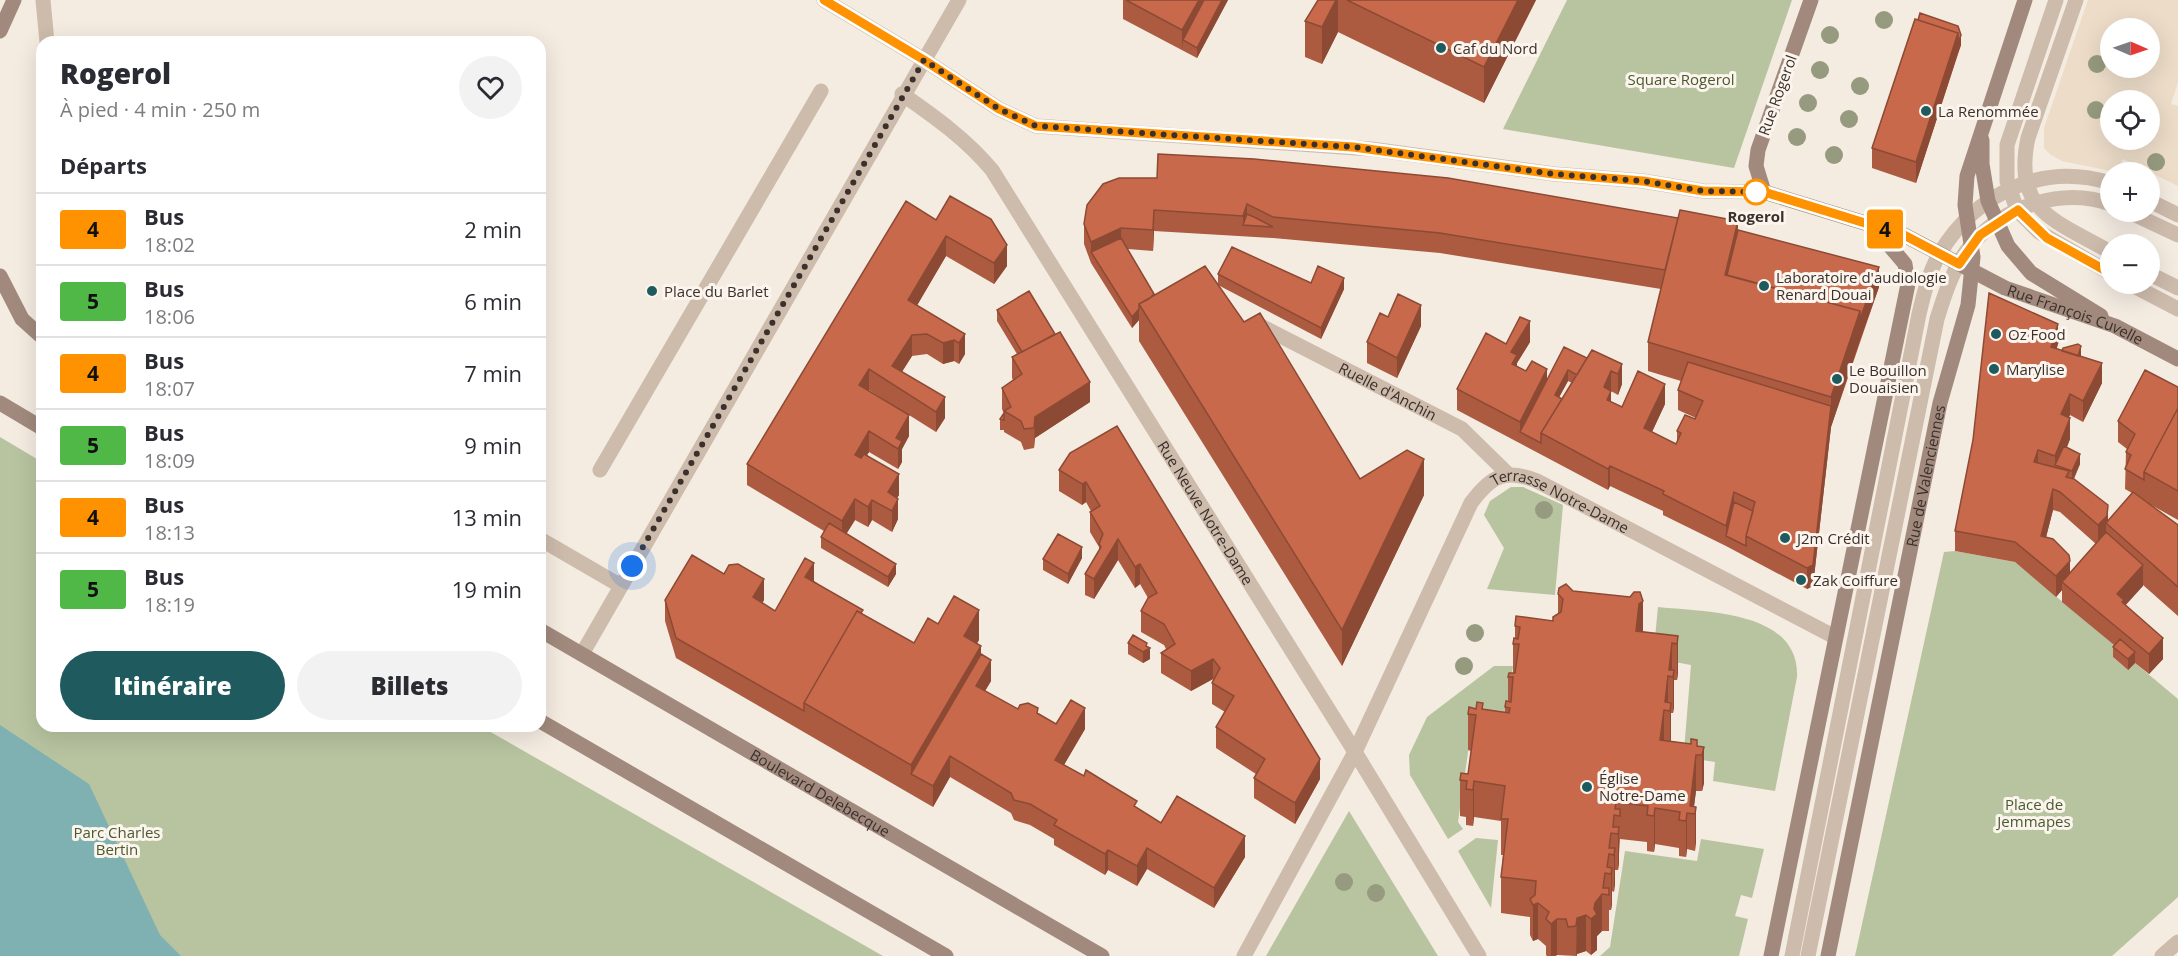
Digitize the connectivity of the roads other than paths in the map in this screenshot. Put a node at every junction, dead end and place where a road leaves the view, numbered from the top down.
1 (13, 0) edge
2 (43, 0) edge
3 (824, 0) edge
4 (959, 0) edge
5 (1811, 0) edge
6 (2025, 0) edge
7 (2056, 0) edge
8 (2076, 0) edge
9 (0, 18) edge
10 (0, 31) edge
11 (46, 36) edge
12 (924, 60) junction
13 (820, 91) dead end
14 (902, 94) junction
15 (1983, 125) junction
16 (2026, 181) junction
17 (2100, 181) edge
18 (2009, 189) junction
19 (1764, 192) junction
20 (1988, 201) junction
21 (2100, 203) edge
22 (2034, 204) junction
23 (2160, 206) edge
24 (2018, 210) junction
25 (2178, 215) edge
26 (1967, 218) junction
27 (2150, 222) edge
28 (1996, 223) junction
29 (1872, 225) junction
30 (2178, 235) edge
31 (1972, 244) junction
32 (2100, 246) edge
33 (1940, 254) junction
34 (1965, 267) junction
35 (2100, 267) edge
36 (0, 276) edge
37 (2160, 278) edge
38 (2178, 288) edge
39 (2149, 294) edge
40 (2178, 309) edge
41 (1257, 324) edge
42 (2115, 326) junction
43 (36, 332) edge
44 (2178, 359) edge
45 (0, 403) edge
46 (36, 424) edge
47 (600, 470) dead end
48 (1508, 474) junction
49 (546, 542) edge
50 (621, 586) junction
51 (546, 633) edge
52 (1835, 637) junction
53 (582, 654) junction
54 (546, 724) edge
55 (1355, 752) junction
56 (2178, 942) edge
57 (946, 956) edge
58 (1102, 956) edge
59 (1244, 956) edge
60 (1479, 956) edge
61 (1771, 956) edge
62 (1792, 956) edge
63 (1808, 956) edge
64 (1828, 956) edge
65 (2162, 956) edge

1 - 9 street
1 - 10 street
2 - 11 street
3 - 12 street
4 - 12 street
5 - 19 street, Rue Rogerol
6 - 15 street, Rue de Valenciennes
7 - 18 street
8 - 16 street
12 - 14 street
12 - 19 street
13 - 47 street
14 - 50 street
14 - 55 street, Rue Neuve Notre-Dame
15 - 20 street
15 - 26 street, Rue de Valenciennes
16 - 17 street
16 - 18 street
16 - 22 street
18 - 20 street
18 - 24 street
19 - 29 street, Rue François Cuvelle
20 - 26 street
20 - 28 street
21 - 22 street
22 - 24 street
22 - 32 street
23 - 25 street
24 - 28 street
24 - 35 street
26 - 31 street, Rue de Valenciennes
26 - 33 street
27 - 30 street
28 - 31 street
28 - 42 street
29 - 33 street, Rue François Cuvelle
29 - 52 street
31 - 34 street, Rue de Valenciennes
33 - 34 street, Rue François Cuvelle
33 - 62 street
34 - 42 street, Rue François Cuvelle
34 - 63 street
34 - 64 street, Rue de Valenciennes
36 - 43 street
37 - 38 street
39 - 40 street
41 - 48 street, Ruelle d'Anchin
42 - 44 street, Rue François Cuvelle
45 - 46 street
48 - 52 street, Terrasse Notre-Dame
48 - 55 street, Terrasse Notre-Dame
49 - 50 street
50 - 53 street
51 - 53 street, Boulevard Delebecque
52 - 61 street
53 - 58 street, Boulevard Delebecque
54 - 57 street
55 - 59 street, Terrasse Notre-Dame
55 - 60 street, Rue Neuve Notre-Dame
56 - 65 street

